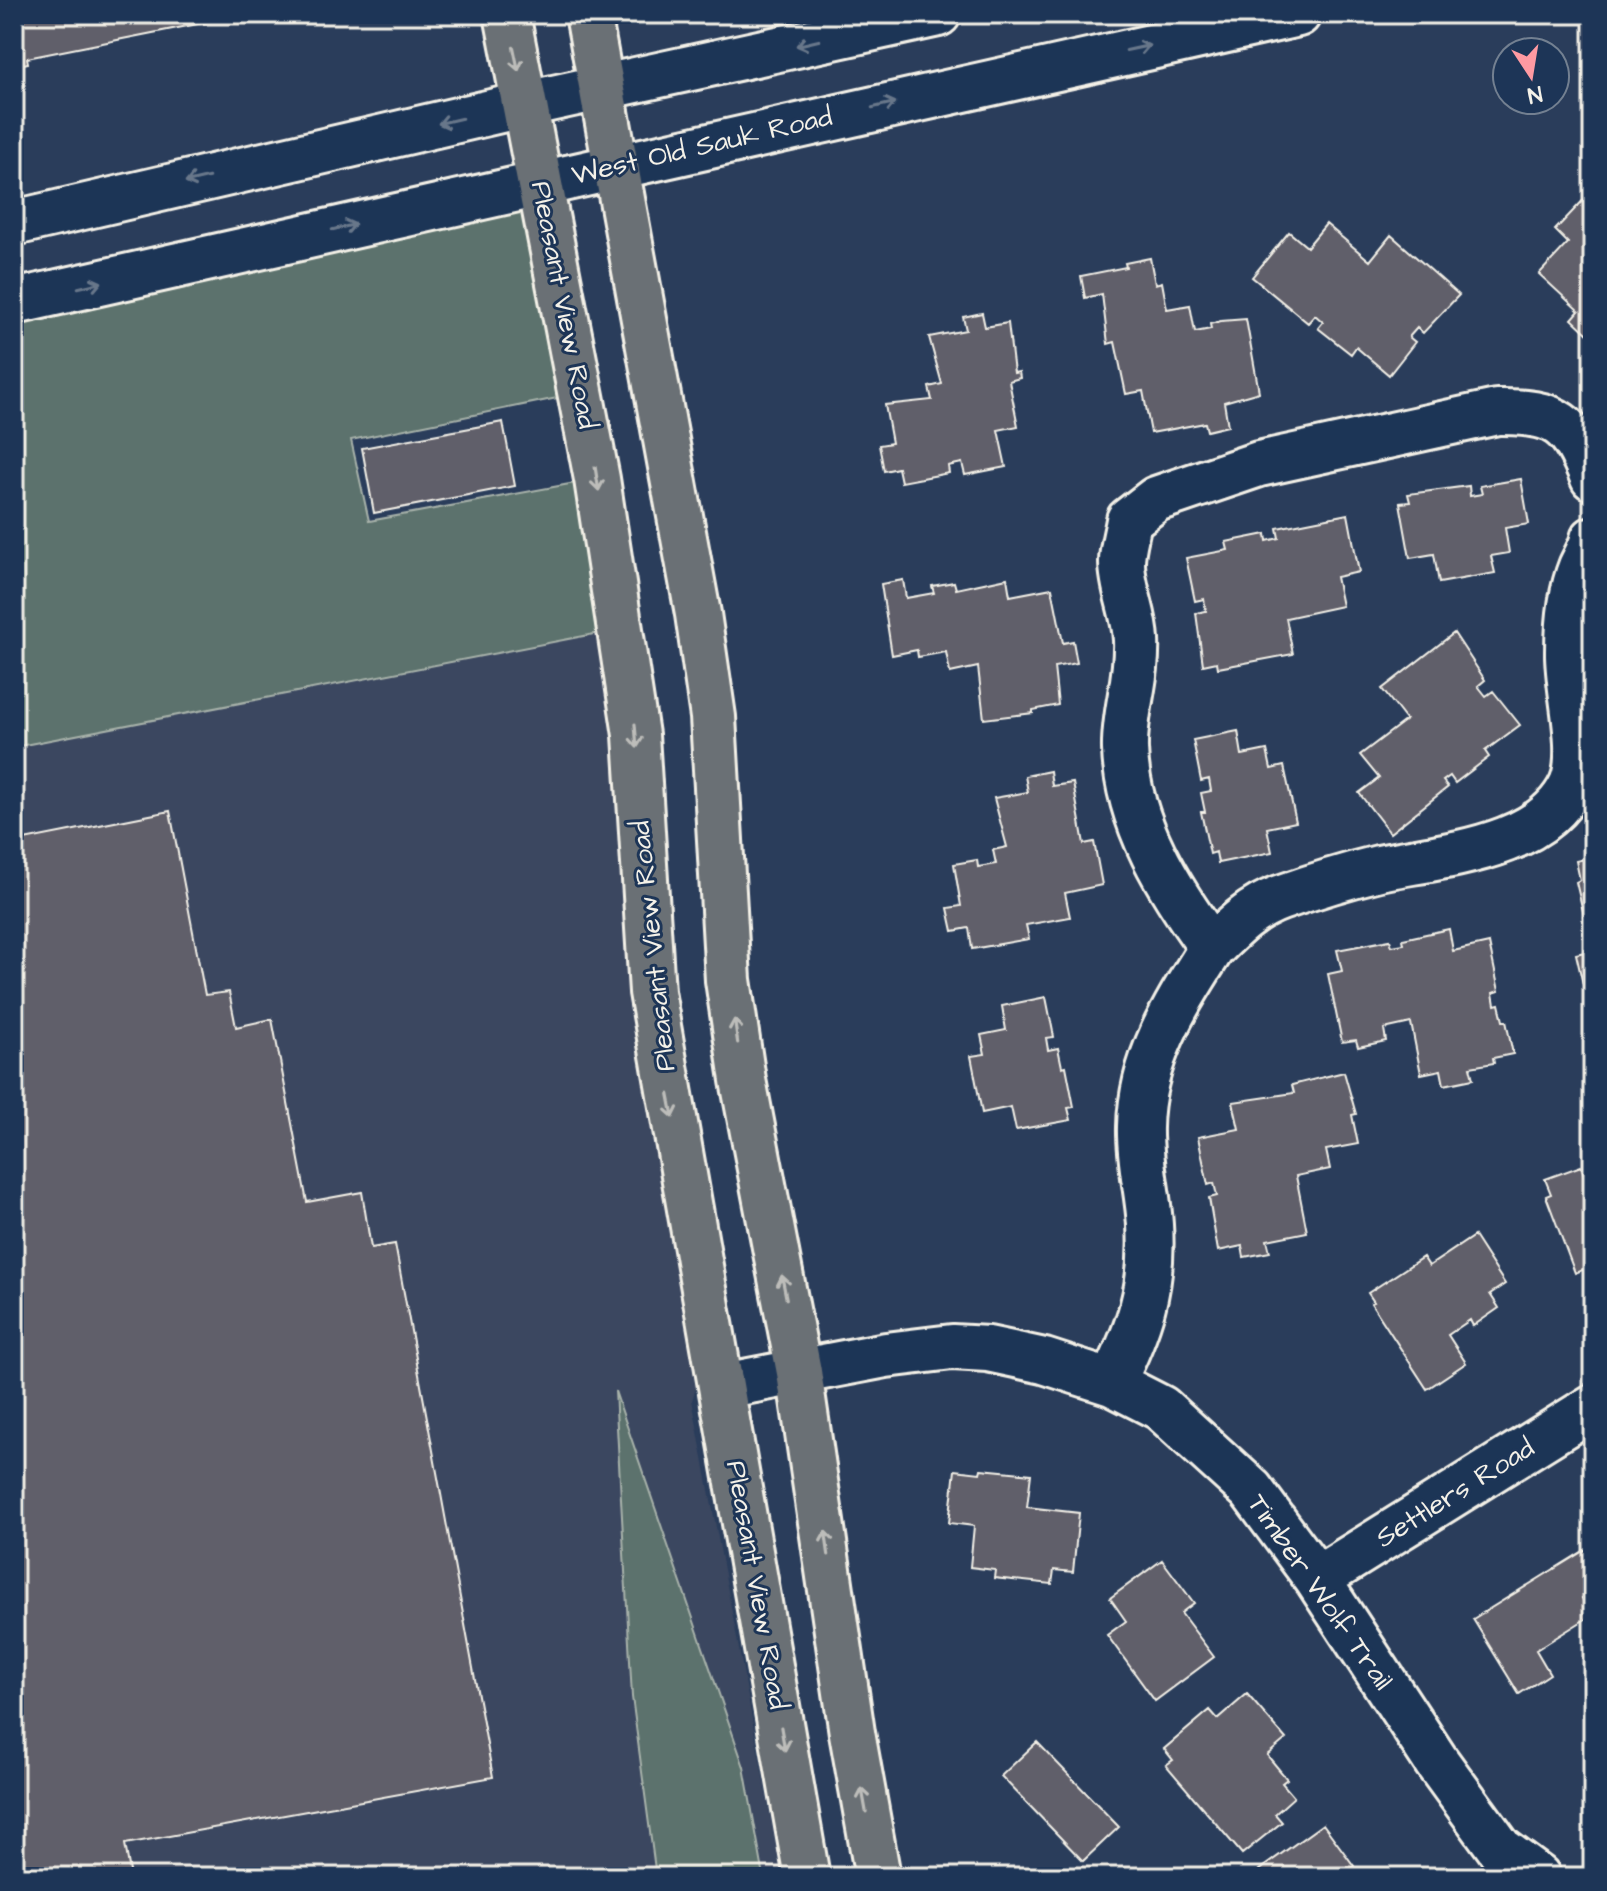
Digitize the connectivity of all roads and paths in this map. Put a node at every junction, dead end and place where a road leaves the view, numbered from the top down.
1 (507, 14) edge
2 (588, 14) edge
3 (938, 14) edge
4 (1298, 14) edge
5 (603, 89) junction
6 (526, 104) junction
7 (617, 165) junction
8 (541, 182) junction
9 (14, 223) edge
10 (14, 302) edge
11 (1593, 478) edge
12 (1593, 539) edge
13 (1212, 948) junction
14 (799, 1372) junction
15 (1112, 1383) junction
16 (723, 1386) junction
17 (1593, 1407) edge
18 (1317, 1579) junction
19 (807, 1877) edge
20 (878, 1877) edge
21 (1538, 1877) edge

1 -> 6 main road, Pleasant View Road
2 - 5 main road
3 -> 5 street
7 -> 4 street, West Old Sauk Road
5 - 6 street
5 - 7 main road
6 - 8 main road, Pleasant View Road
6 -> 9 street
7 - 8 street, West Old Sauk Road
14 -> 7 main road
10 -> 8 street, West Old Sauk Road
8 -> 16 main road, Pleasant View Road
11 - 13 street
12 - 13 street
13 - 15 street
14 - 15 street, Timber Wolf Trail
14 - 16 street, Timber Wolf Trail
20 -> 14 main road
15 - 18 street, Timber Wolf Trail
16 -> 19 main road, Pleasant View Road
17 - 18 street, Settlers Road
18 - 21 street, Timber Wolf Trail

